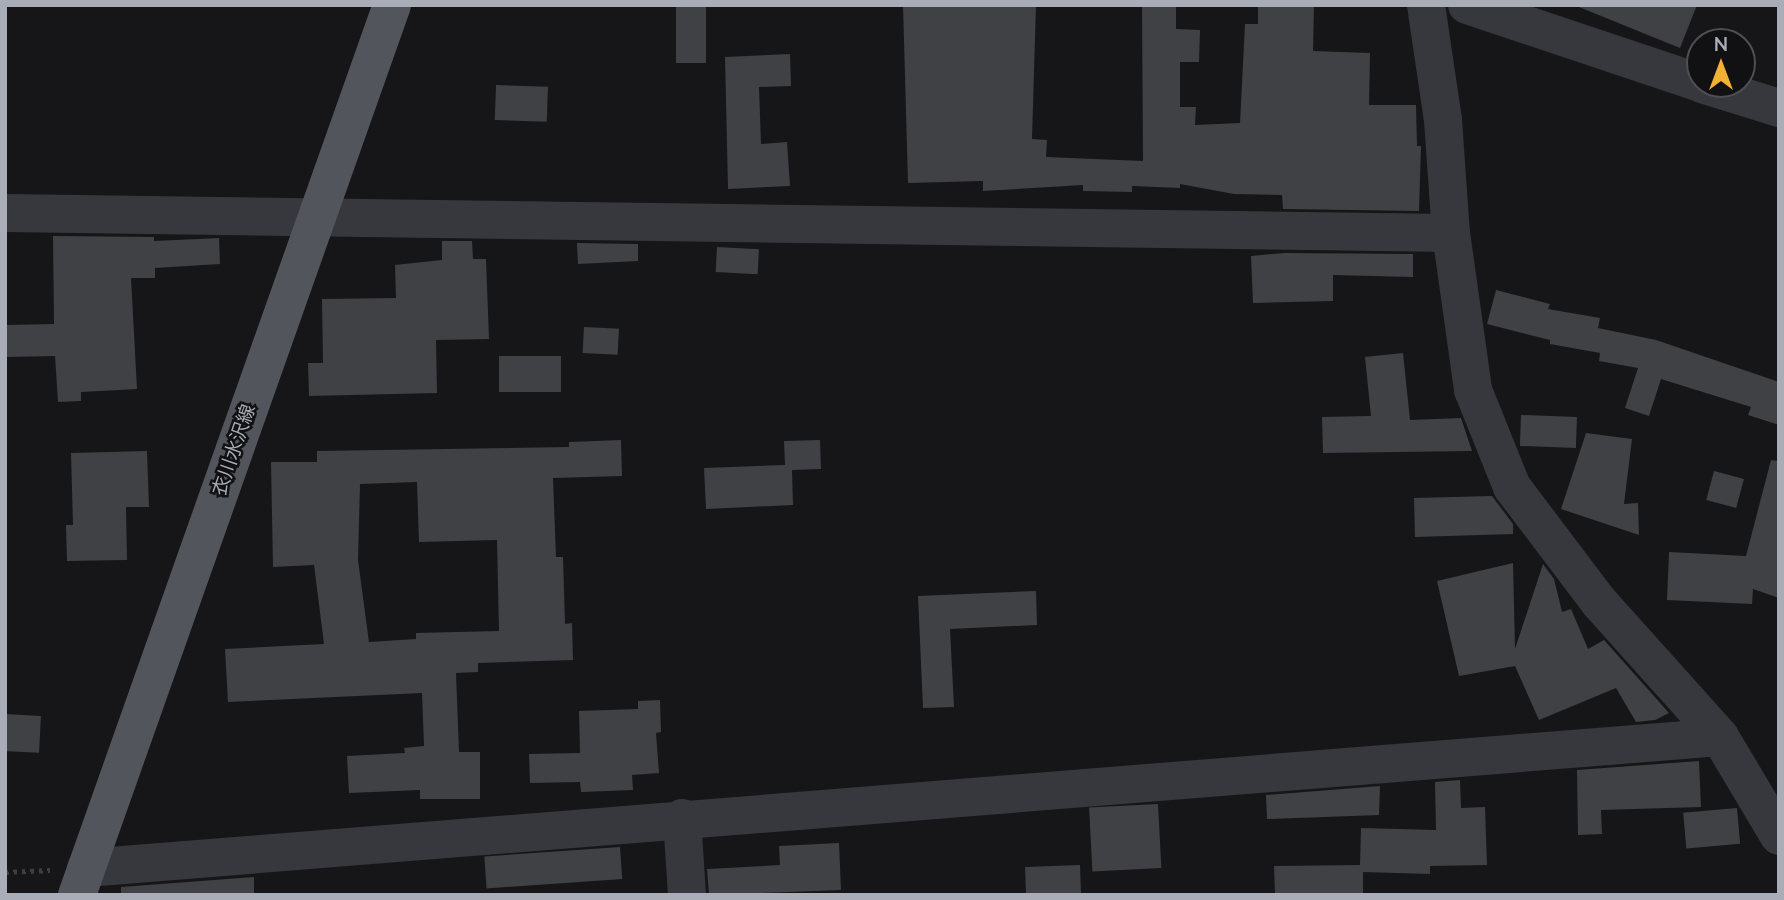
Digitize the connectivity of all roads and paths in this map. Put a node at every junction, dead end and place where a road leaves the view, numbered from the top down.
1 (391, 5) edge
2 (1426, 5) edge
3 (1467, 5) edge
4 (1686, 79) edge
5 (1746, 98) edge
6 (1779, 108) edge
7 (5, 213) edge
8 (316, 219) junction
9 (1451, 233) junction
10 (1720, 737) junction
11 (682, 818) junction
12 (1779, 836) edge
13 (5, 872) edge
14 (82, 881) edge
15 (687, 895) edge

1 - 8 main road, 衣川水沢線
2 - 9 street
3 - 4 street
5 - 6 street
7 - 8 street
8 - 9 street
8 - 14 main road, 衣川水沢線
9 - 10 street
10 - 11 street
10 - 12 street
11 - 14 street
11 - 15 street
13 - 14 path

